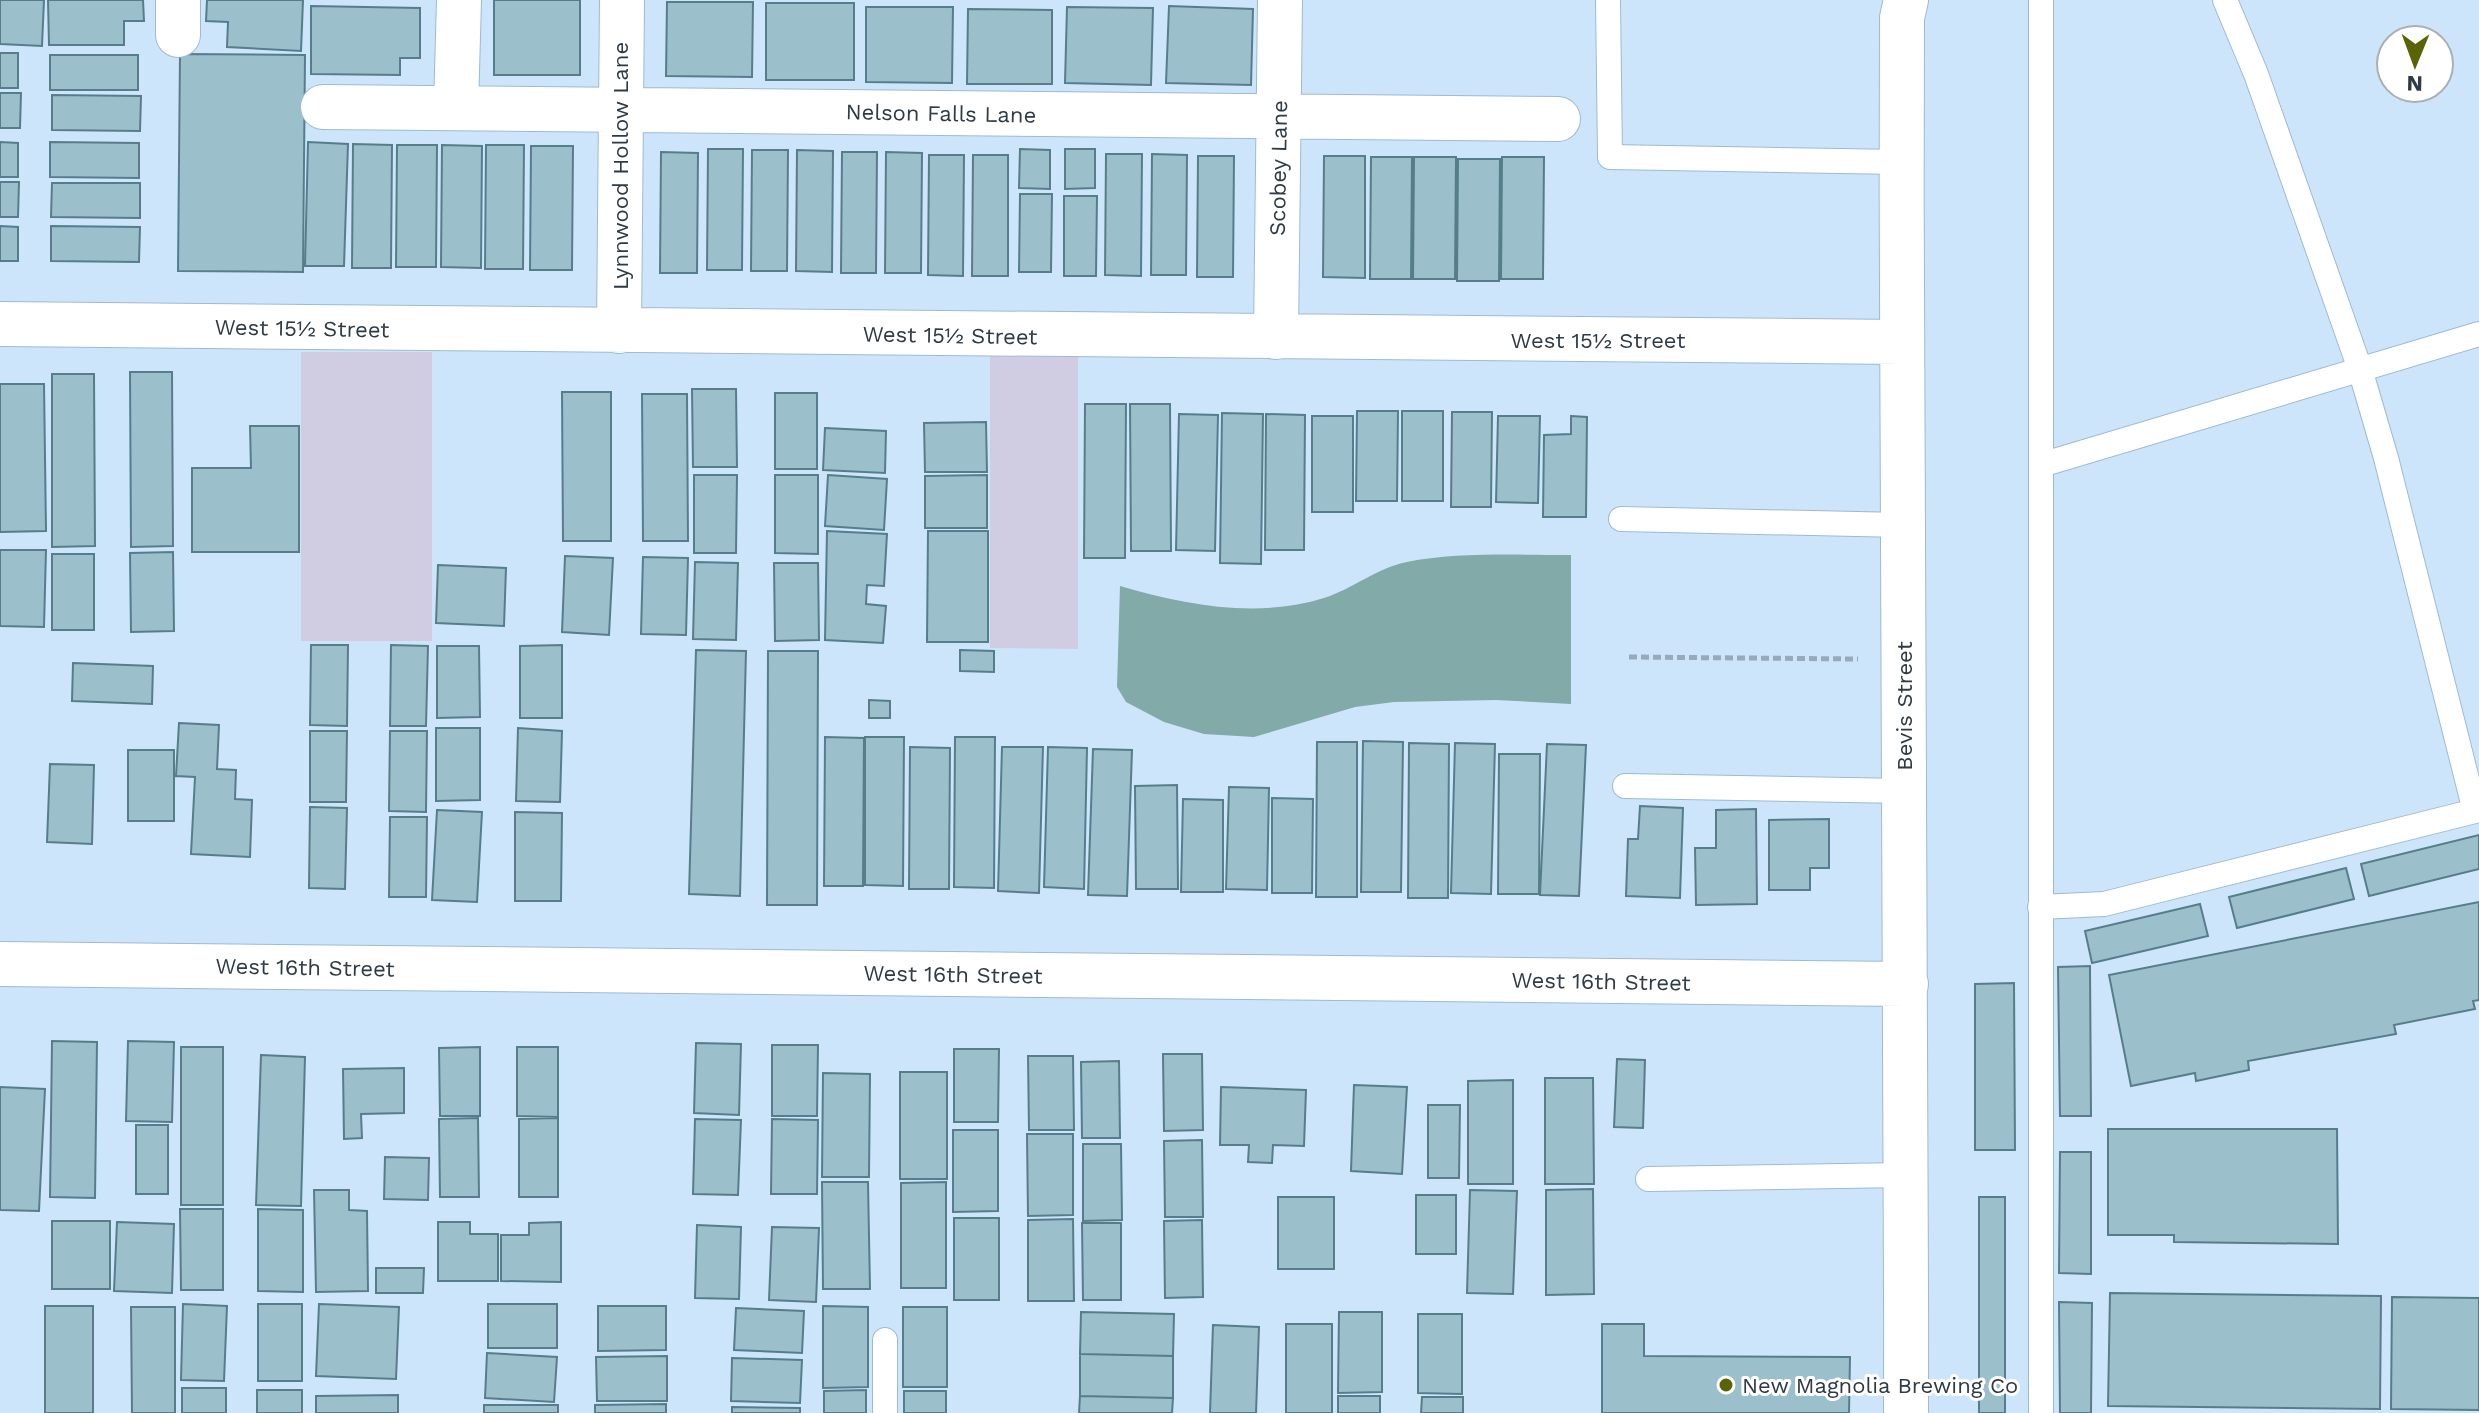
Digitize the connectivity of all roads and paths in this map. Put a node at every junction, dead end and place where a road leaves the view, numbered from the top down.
1 (459, 0) edge
2 (622, 0) edge
3 (1280, 0) edge
4 (1608, 0) edge
5 (1906, 0) edge
6 (2041, 0) edge
7 (2225, 0) edge
8 (323, 107) dead end
9 (456, 108) junction
10 (621, 110) junction
11 (1278, 116) junction
12 (1558, 119) dead end
13 (1901, 162) junction
14 (0, 324) edge
15 (619, 331) junction
16 (2479, 334) edge
17 (1276, 337) junction
18 (1901, 342) junction
19 (2360, 369) junction
20 (2041, 465) junction
21 (1621, 519) dead end
22 (1902, 525) junction
23 (1629, 657) dead end
24 (1858, 659) dead end
25 (1625, 786) dead end
26 (1905, 791) junction
27 (2040, 907) junction
28 (0, 964) edge
29 (1906, 984) junction
30 (1906, 1175) junction
31 (1648, 1179) dead end
32 (885, 1340) dead end
33 (885, 1413) edge
34 (1906, 1413) edge
35 (2041, 1413) edge

1 - 9 street
2 - 10 street, Lynnwood Hollow Lane
3 - 11 street, Scobey Lane
4 - 13 lane
5 - 13 street, Bevis Street
6 - 20 lane
7 - 19 lane
8 - 9 street, Nelson Falls Lane
9 - 10 street, Nelson Falls Lane
10 - 11 street, Nelson Falls Lane
10 - 15 street, Lynnwood Hollow Lane
11 - 12 street, Nelson Falls Lane
11 - 17 street, Scobey Lane
13 - 18 street, Bevis Street
14 - 15 street, West 15½ Street
15 - 17 street, West 15½ Street
16 - 19 lane
17 - 18 street, West 15½ Street
18 - 22 street, Bevis Street
19 - 20 lane
19 - 27 lane
20 - 27 lane
21 - 22 lane
22 - 26 street, Bevis Street
23 - 24 path
25 - 26 lane
26 - 29 street, Bevis Street
27 - 35 lane
28 - 29 street, West 16th Street
29 - 30 street, Bevis Street
30 - 31 lane
30 - 34 street, Bevis Street
32 - 33 lane

